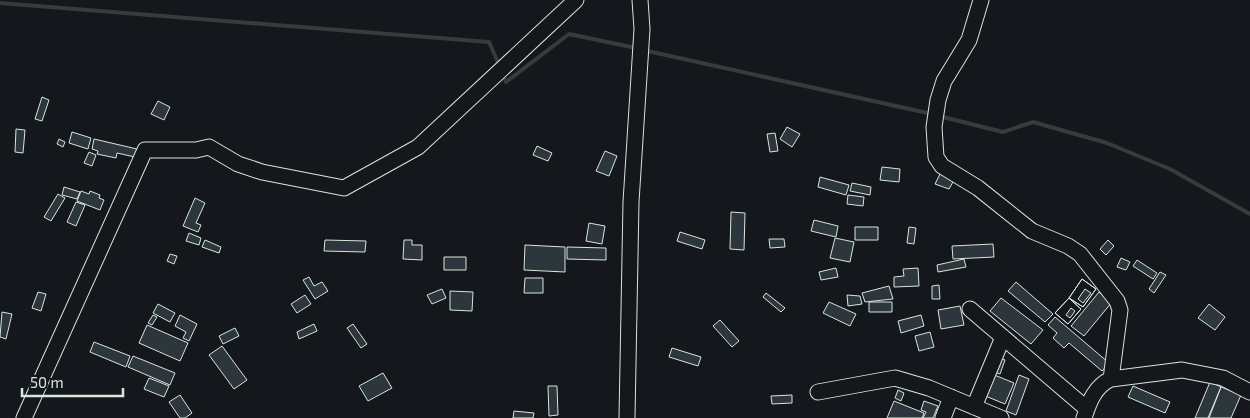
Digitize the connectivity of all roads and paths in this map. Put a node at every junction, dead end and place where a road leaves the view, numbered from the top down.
1 (576, 0) edge
2 (640, 0) edge
3 (981, 0) edge
4 (970, 309) dead end
5 (1003, 337) junction
6 (1111, 379) junction
7 (818, 392) dead end
8 (1250, 392) edge
9 (951, 398) junction
10 (974, 407) junction
11 (1086, 414) edge
12 (24, 418) edge
13 (627, 418) edge
14 (942, 418) edge
15 (1001, 418) edge

1 - 12 street
2 - 13 street
3 - 6 street
4 - 5 street
5 - 10 street
5 - 11 street
6 - 8 street
6 - 11 street
7 - 9 street
9 - 10 street
9 - 14 street
10 - 15 street

